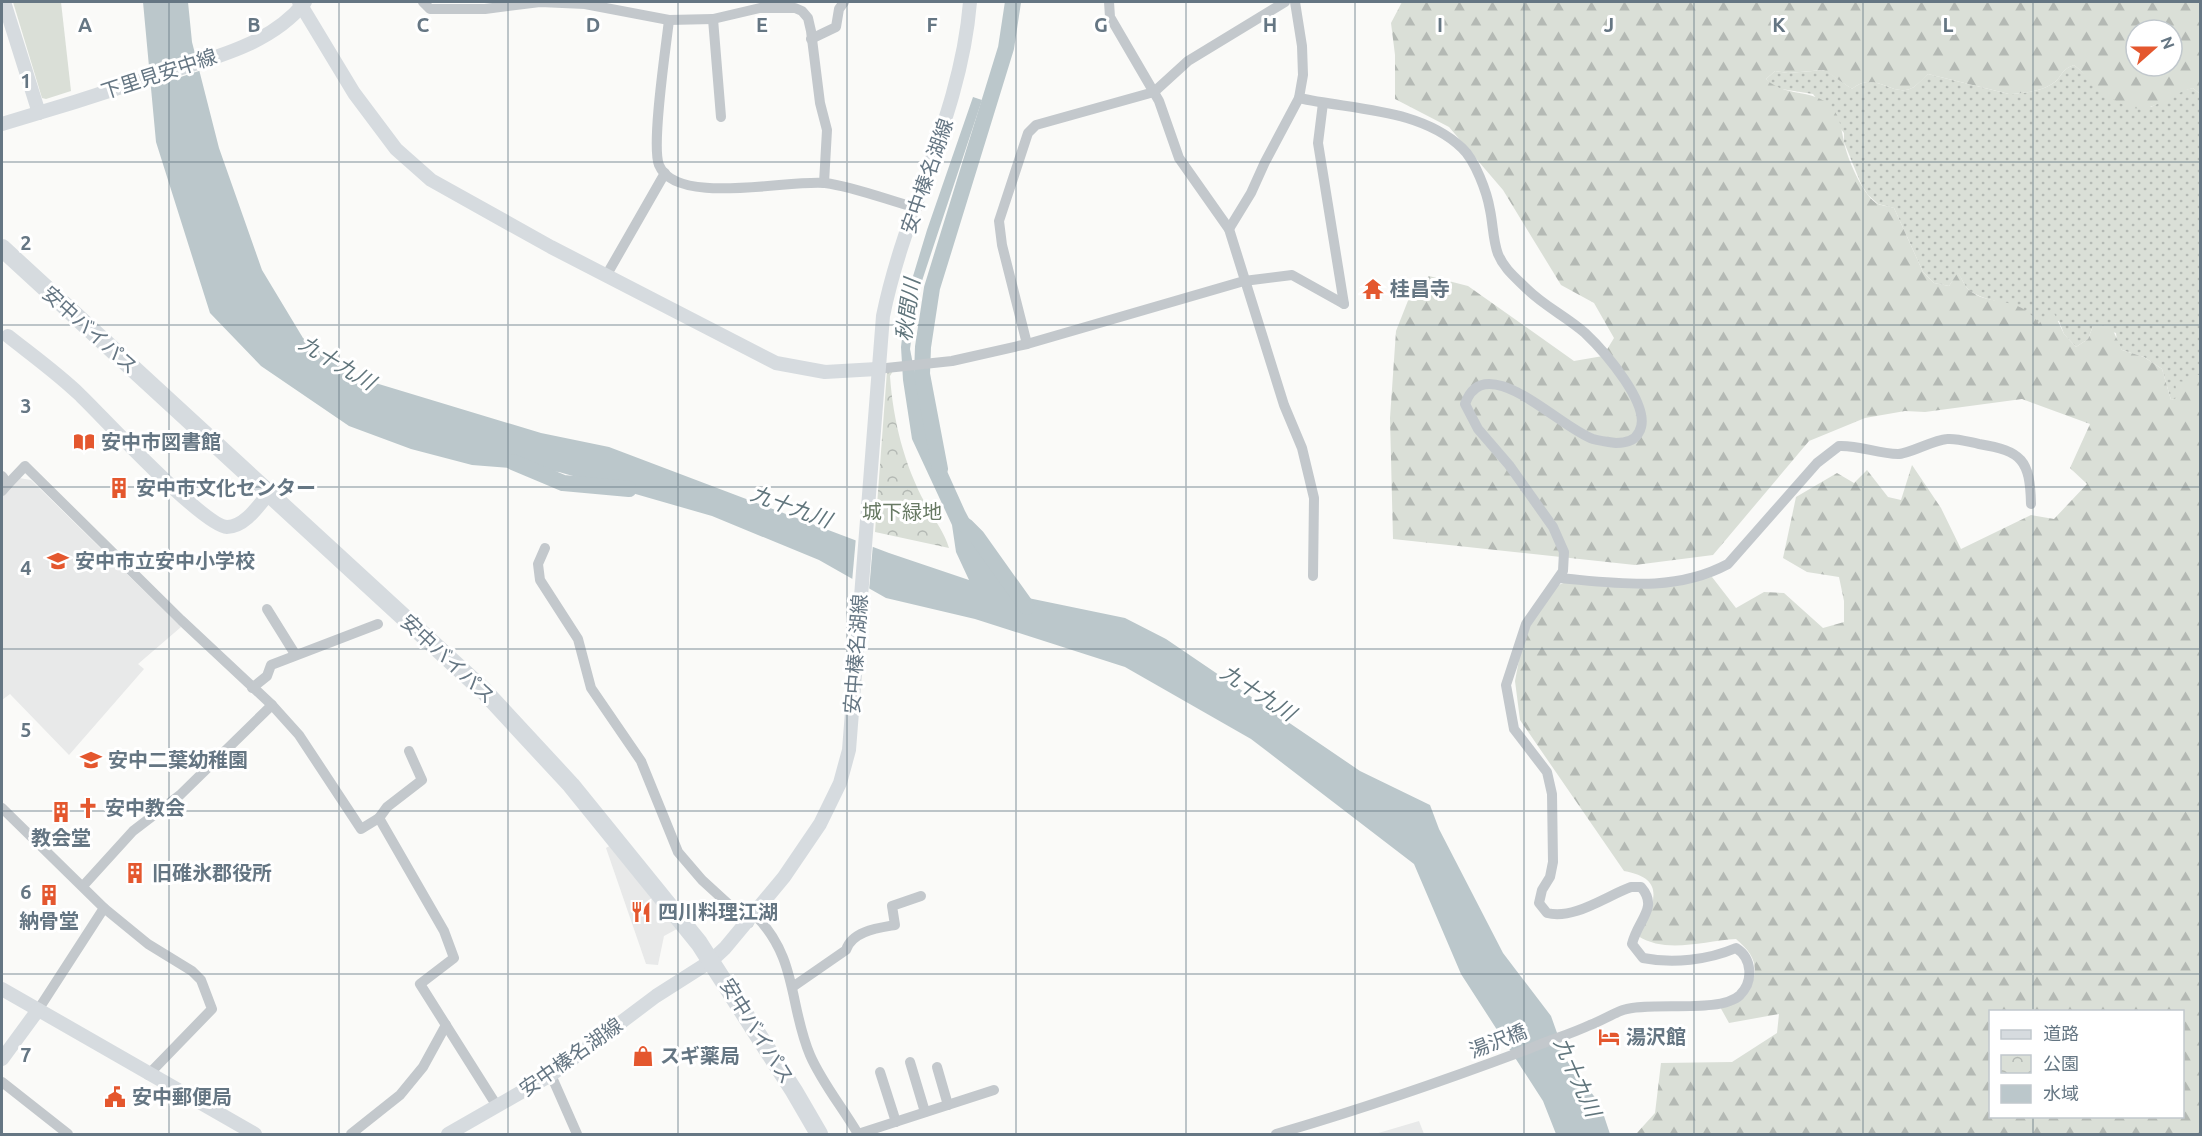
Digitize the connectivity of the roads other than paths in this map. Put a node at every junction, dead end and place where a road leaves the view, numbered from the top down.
1 (4, 2) edge
2 (423, 2) edge
3 (970, 2) edge
4 (1109, 2) edge
5 (1285, 2) edge
6 (1295, 2) edge
7 (302, 3) edge
8 (842, 3) edge
9 (713, 19) junction
10 (669, 20) junction
11 (812, 39) junction
12 (1154, 92) junction
13 (1299, 98) junction
14 (1323, 103) junction
15 (39, 114) junction
16 (721, 117) dead end
17 (2, 124) edge
18 (665, 173) junction
19 (824, 183) junction
20 (917, 208) junction
21 (1229, 229) junction
22 (2, 248) edge
23 (606, 276) junction
24 (1244, 281) junction
25 (8, 336) dead end
26 (1027, 344) junction
27 (877, 369) junction
28 (4, 484) edge
29 (269, 493) junction
30 (2031, 504) dead end
31 (545, 548) dead end
32 (1313, 576) dead end
33 (1559, 578) junction
34 (267, 609) dead end
35 (378, 624) dead end
36 (295, 654) junction
37 (252, 688) junction
38 (272, 705) junction
39 (409, 751) dead end
40 (2, 808) edge
41 (379, 818) junction
42 (83, 886) junction
43 (921, 896) dead end
44 (104, 908) junction
45 (752, 919) junction
46 (711, 961) junction
47 (794, 986) junction
48 (2, 989) edge
49 (38, 1010) junction
50 (446, 1025) junction
51 (2, 1059) edge
52 (910, 1062) dead end
53 (937, 1067) dead end
54 (880, 1072) dead end
55 (148, 1075) junction
56 (551, 1075) junction
57 (2, 1082) edge
58 (994, 1089) dead end
59 (948, 1105) junction
60 (497, 1106) junction
61 (926, 1112) junction
62 (896, 1122) junction
63 (68, 1134) edge
64 (255, 1134) edge
65 (351, 1134) edge
66 (448, 1134) edge
67 (577, 1134) edge
68 (819, 1134) edge
69 (858, 1134) edge
70 (1276, 1134) edge

1 - 15 main road
2 - 10 street
3 - 20 main road, 安中榛名湖線
4 - 12 street
5 - 12 street
6 - 13 street
7 - 15 main road, 下里見安中線
7 - 23 main road
8 - 11 street
9 - 10 street
9 - 11 street
9 - 16 street
10 - 18 street
11 - 19 street
12 - 21 street
12 - 26 street
13 - 14 street
13 - 21 street
14 - 24 street
14 - 33 street
15 - 17 main road, 下里見安中線
18 - 19 street
18 - 23 street
19 - 20 street
20 - 27 main road, 安中榛名湖線
21 - 24 street
22 - 29 highway, 安中バイパス
23 - 27 main road
24 - 26 street
24 - 32 street
25 - 29 main road
26 - 27 street
27 - 45 main road, 安中榛名湖線
28 - 37 street
29 - 46 highway, 安中バイパス
30 - 33 street
31 - 45 street
33 - 70 street, 湯沢橋
34 - 36 street
35 - 36 street
36 - 37 street
37 - 38 street
38 - 41 street
38 - 42 street
39 - 41 street
40 - 42 street
41 - 50 street
42 - 44 street
43 - 47 street
44 - 49 street
44 - 55 street
45 - 46 main road, 安中榛名湖線
45 - 47 street
46 - 56 main road, 安中榛名湖線
46 - 68 highway, 安中バイパス
47 - 69 street
48 - 49 main road
49 - 51 main road
49 - 55 main road
50 - 60 street
50 - 65 street
52 - 61 street
53 - 59 street
54 - 62 street
55 - 64 main road
56 - 60 main road, 安中榛名湖線
56 - 67 street
57 - 63 street
58 - 59 street
59 - 61 street
60 - 66 main road, 安中榛名湖線
61 - 62 street
62 - 69 street

